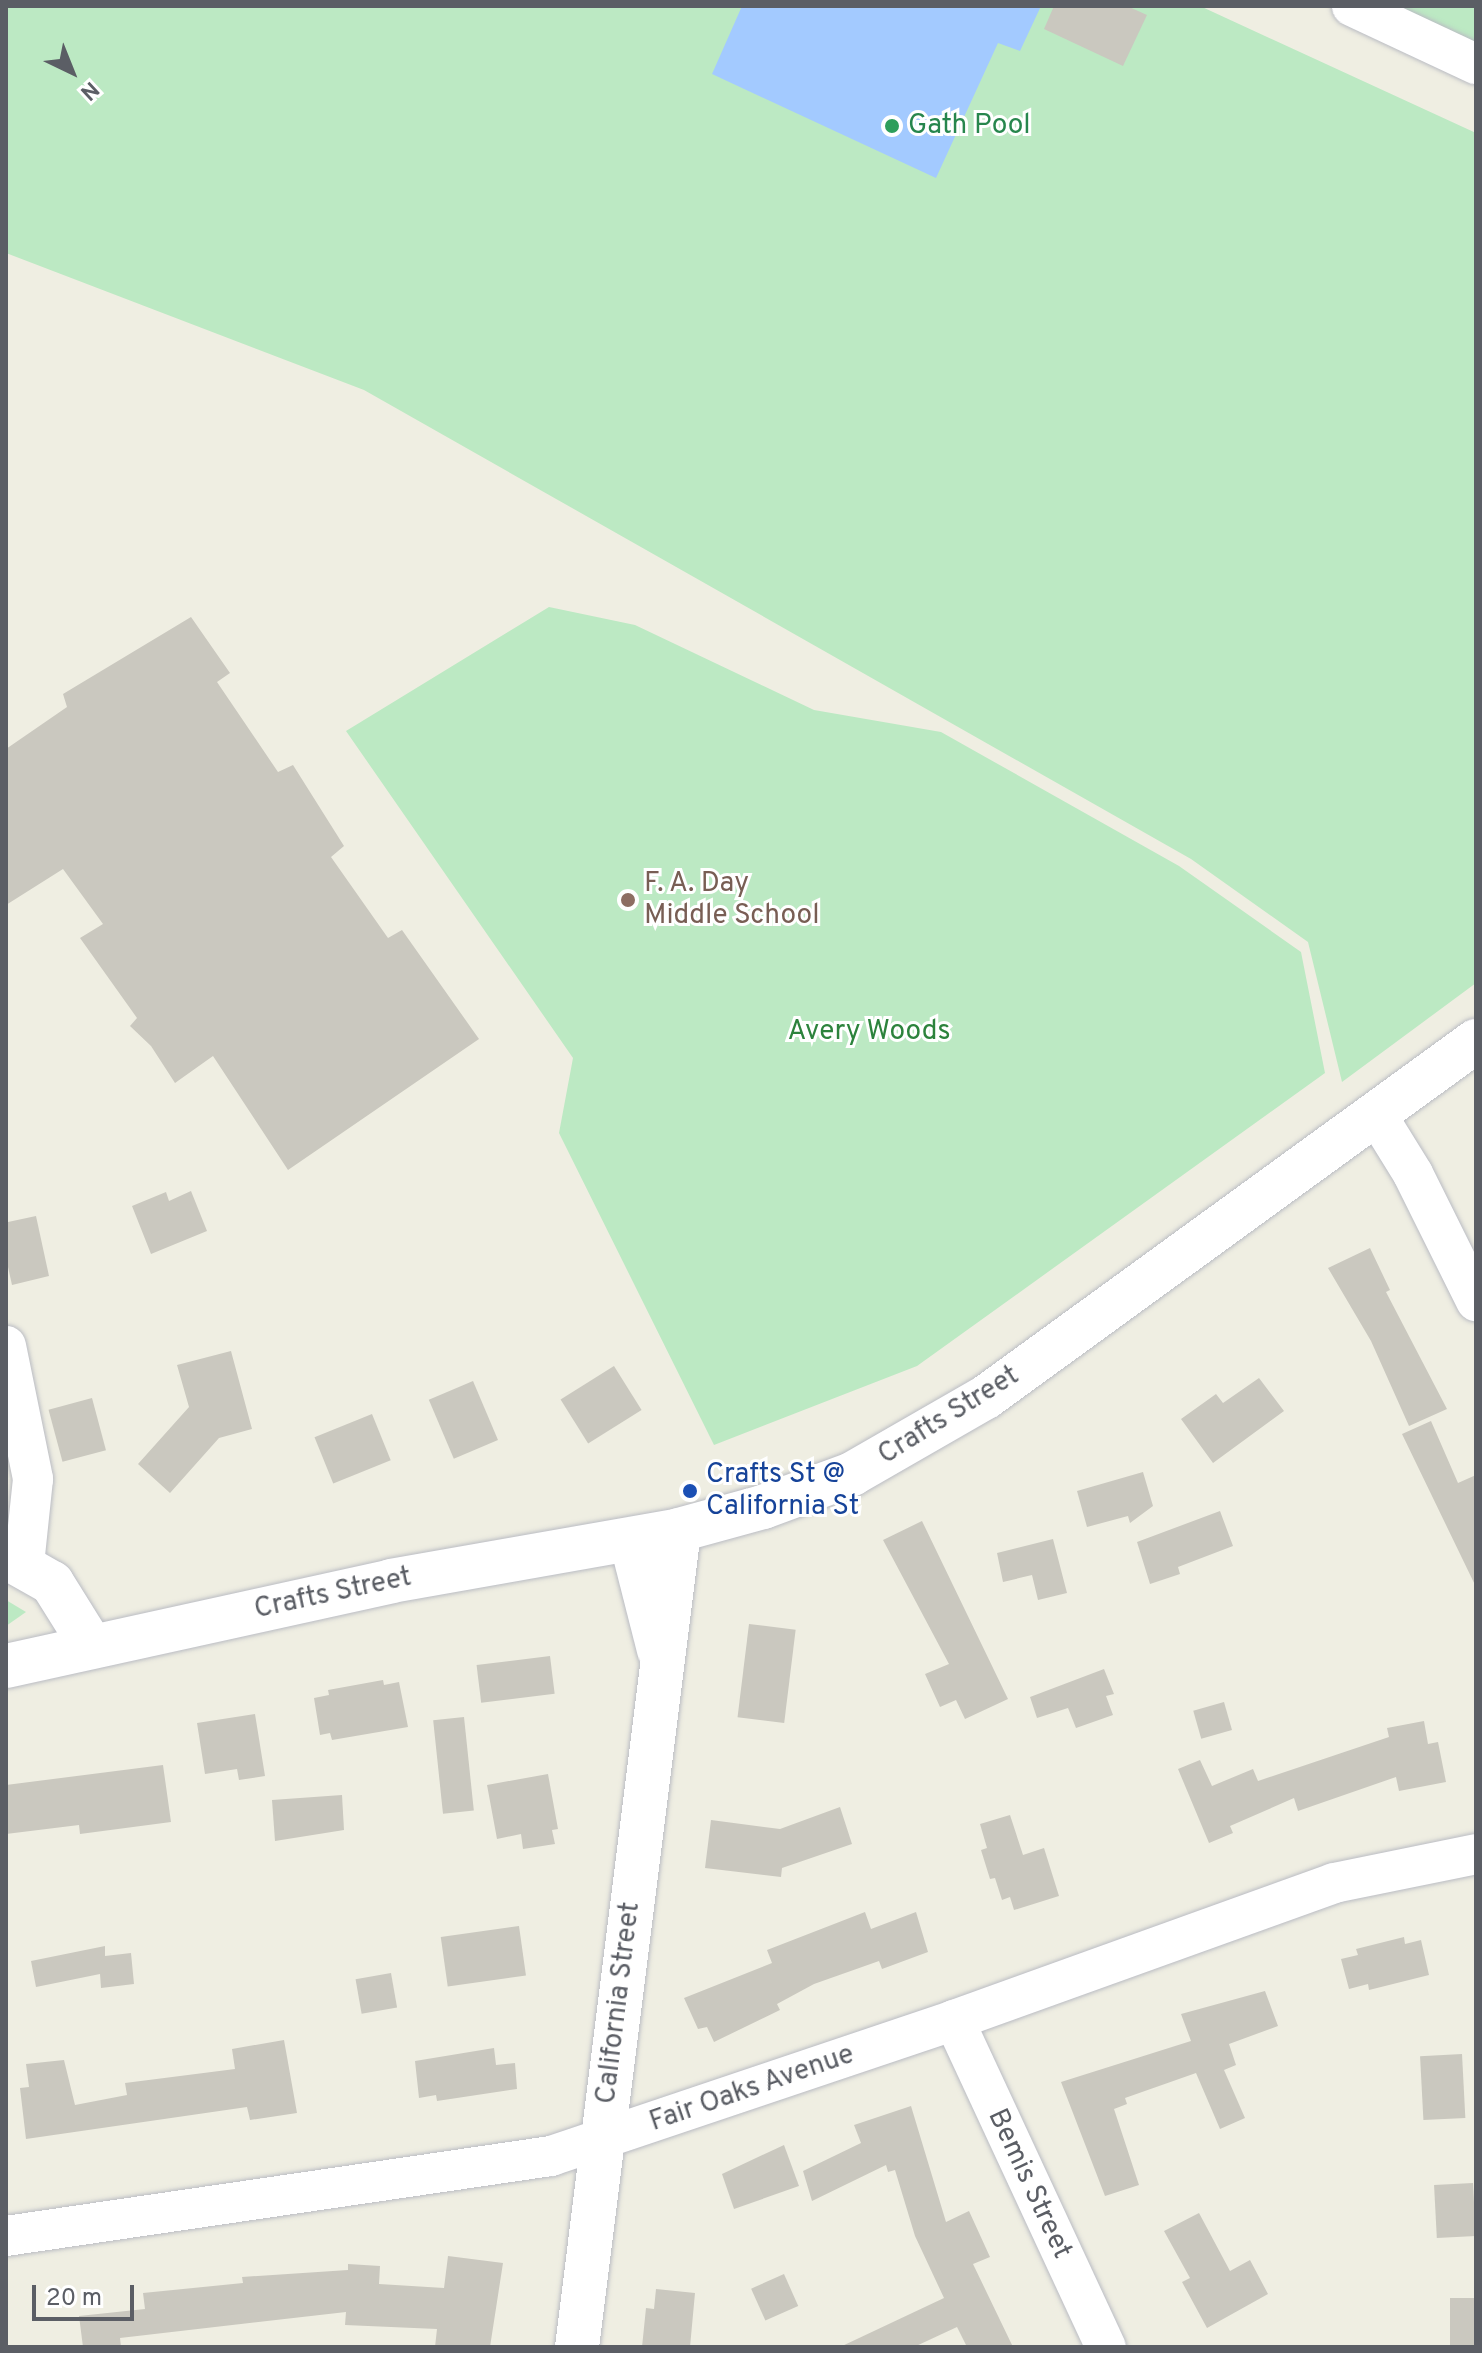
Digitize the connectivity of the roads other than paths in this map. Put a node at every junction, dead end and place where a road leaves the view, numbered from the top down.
1 (1352, 6) edge
2 (1476, 64) edge
3 (1476, 1041) edge
4 (1376, 1114) junction
5 (1476, 1301) edge
6 (6, 1346) edge
7 (679, 1530) junction
8 (631, 1540) junction
9 (15, 1560) edge
10 (92, 1647) junction
11 (662, 1659) junction
12 (6, 1666) edge
13 (1476, 1854) edge
14 (954, 2020) junction
15 (602, 2140) junction
16 (6, 2236) edge
17 (577, 2347) edge
18 (1106, 2347) edge

1 - 2 street
3 - 4 main road, Crafts Street
4 - 5 street
4 - 7 main road, Crafts Street
6 - 9 street
7 - 8 main road, Crafts Street
7 - 11 main road, California Street
8 - 10 main road, Crafts Street
8 - 11 main road, California Street
9 - 10 main road
10 - 12 main road, Crafts Street
11 - 15 main road, California Street
13 - 14 street, Fair Oaks Avenue
14 - 15 street, Fair Oaks Avenue
14 - 18 street, Bemis Street
15 - 16 street, Fair Oaks Avenue
15 - 17 main road, California Street

